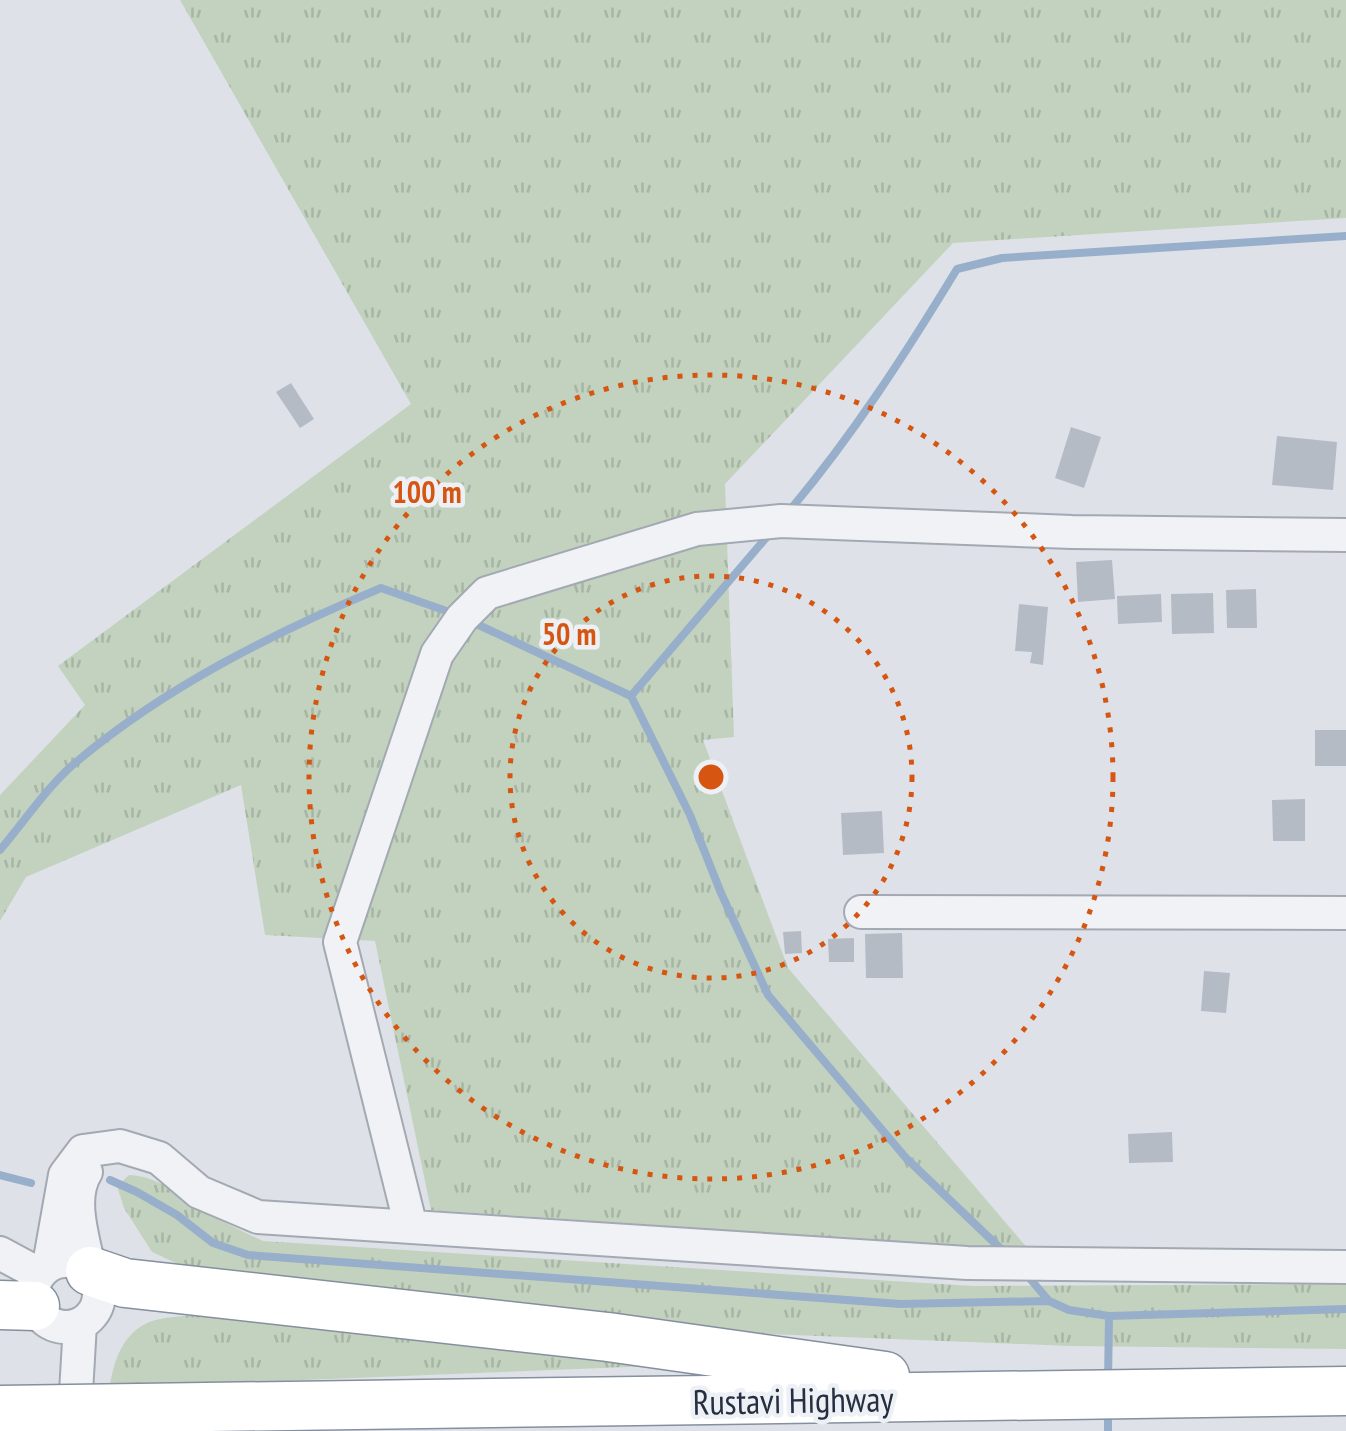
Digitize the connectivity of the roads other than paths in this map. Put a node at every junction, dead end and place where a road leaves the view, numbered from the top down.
1 (1346, 535) edge
2 (861, 912) dead end
3 (1346, 913) edge
4 (411, 1226) junction
5 (0, 1253) edge
6 (1346, 1267) edge
7 (43, 1284) edge
8 (80, 1324) junction
9 (1346, 1391) edge
10 (1044, 1396) junction
11 (0, 1410) edge
12 (74, 1431) edge

1 - 4 street
2 - 3 street
4 - 6 street
4 - 7 street
5 - 7 street
7 - 8 street
7 - 8 street
7 - 10 highway
8 - 12 street
9 - 10 highway, Rustavi Highway
10 - 11 highway, Rustavi Highway, bridge

